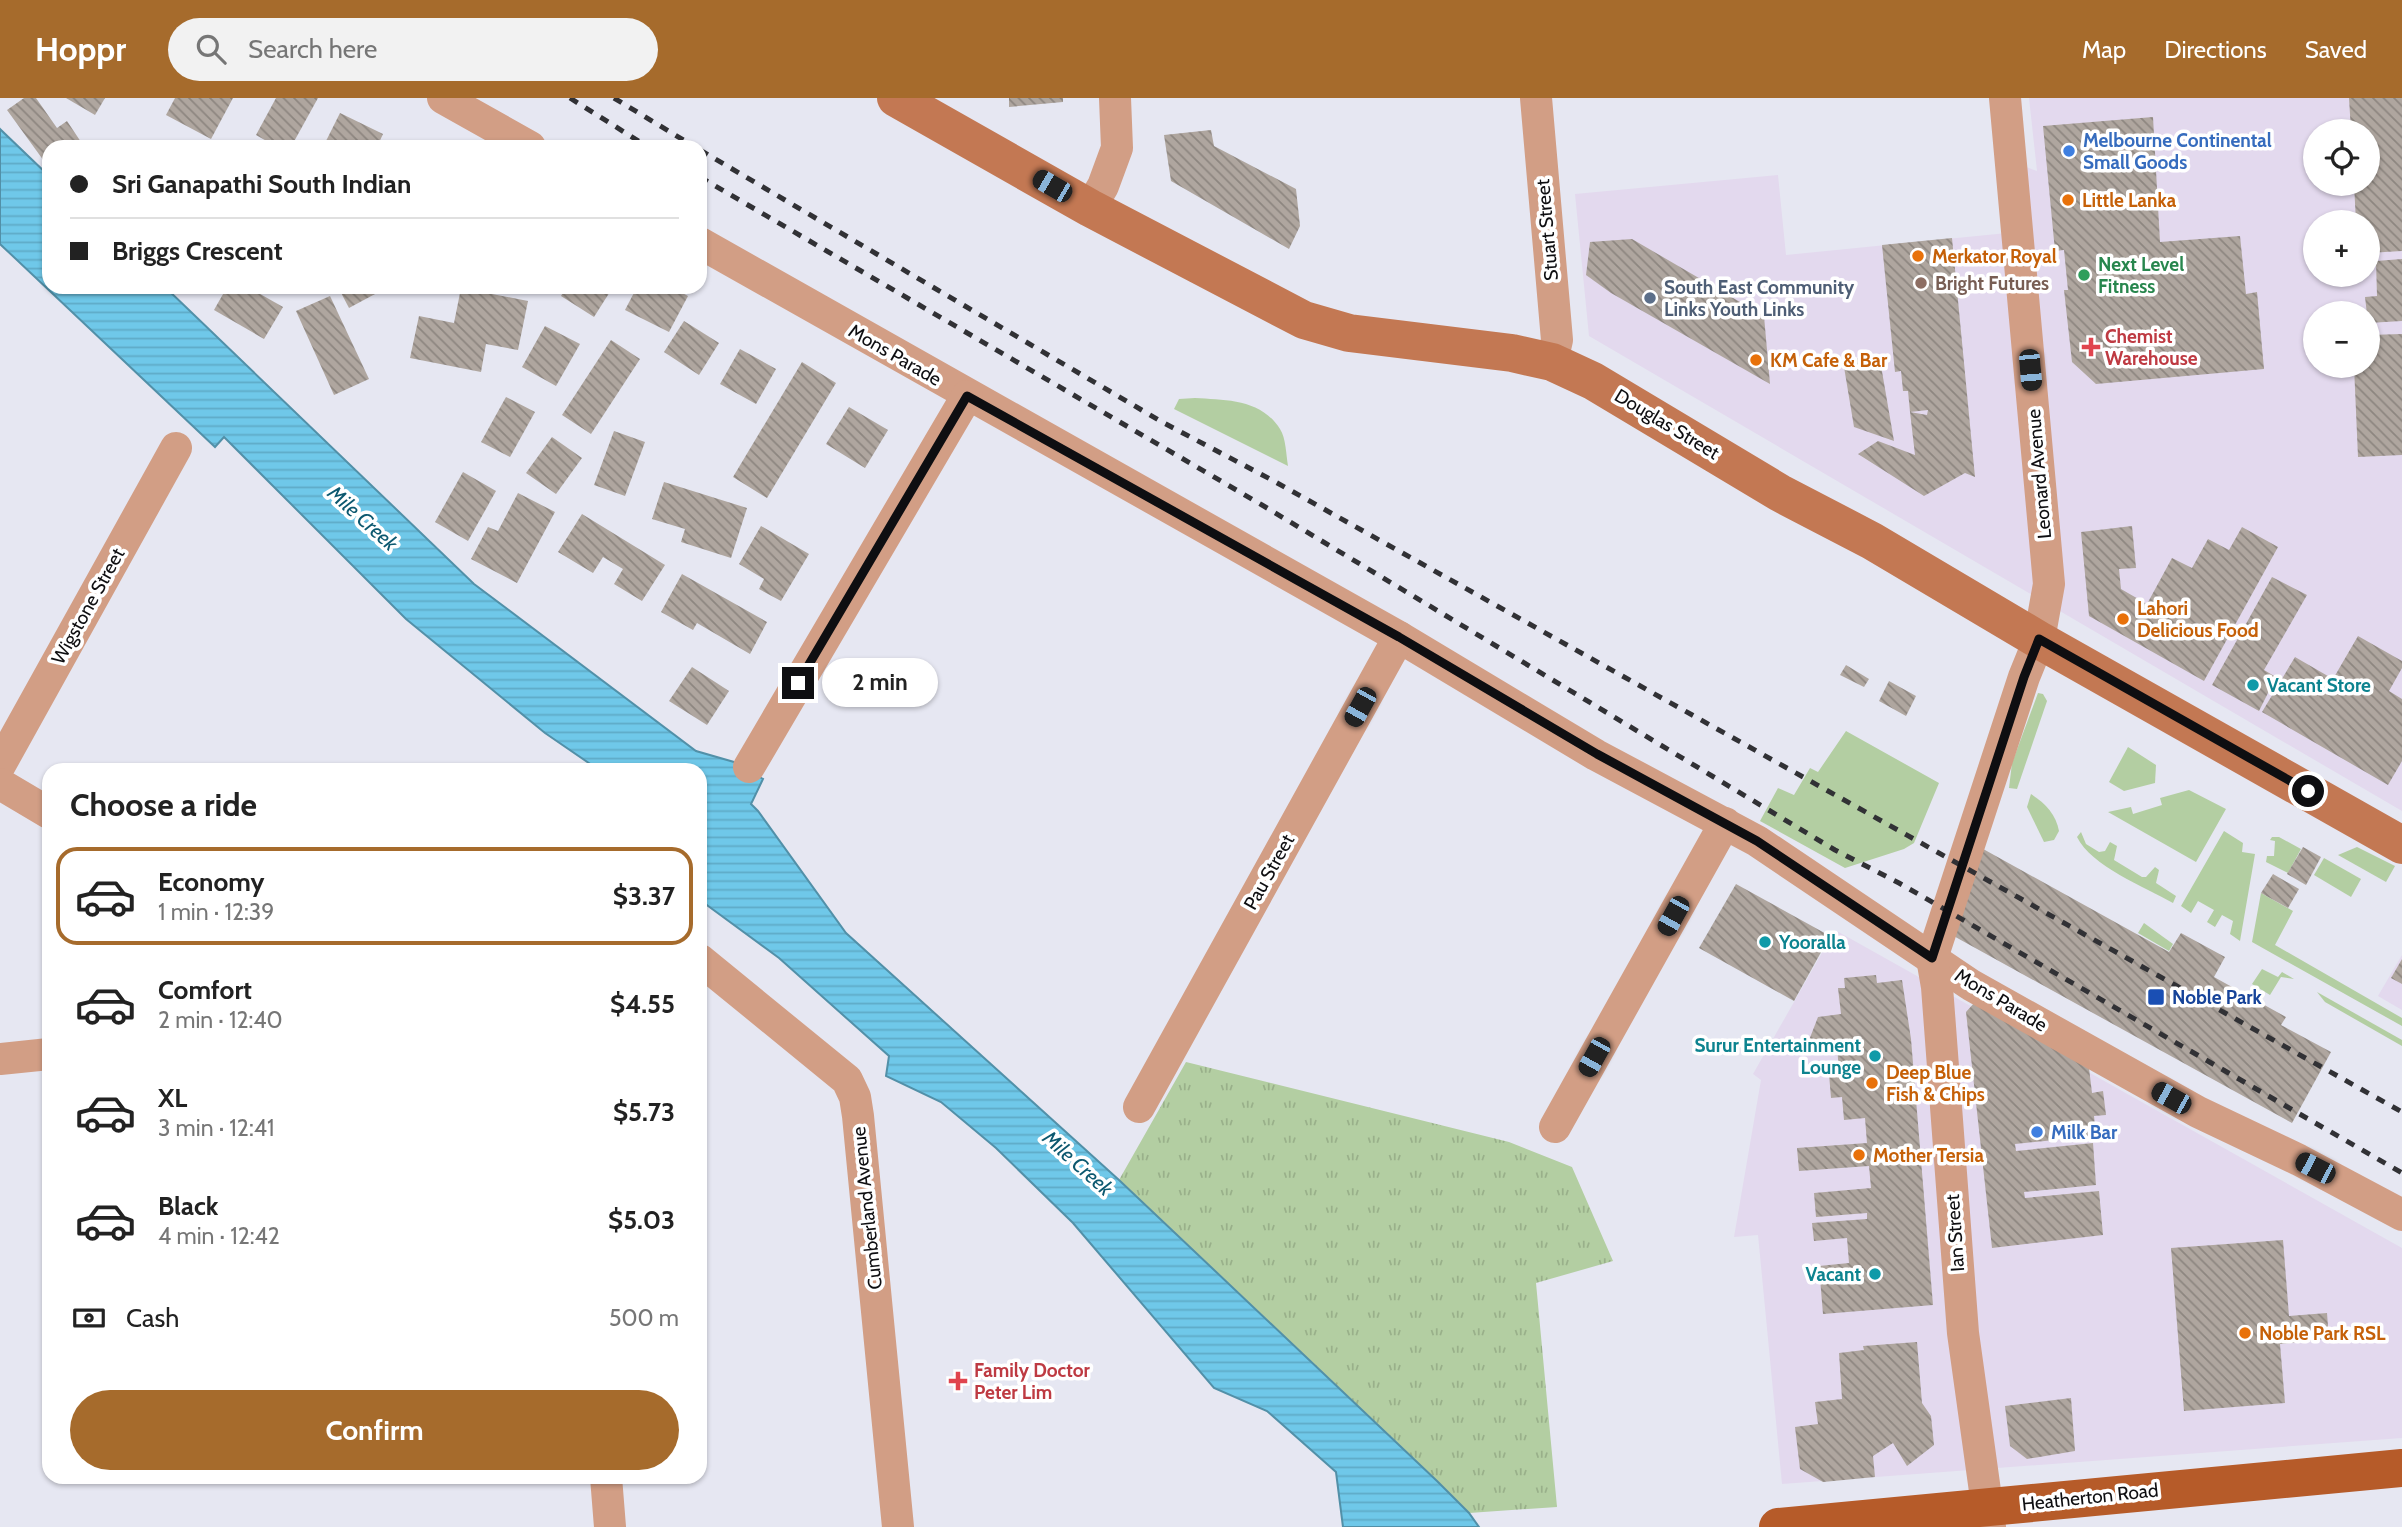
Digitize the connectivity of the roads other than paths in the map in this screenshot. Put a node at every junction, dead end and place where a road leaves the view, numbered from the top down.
1 (443, 98) edge
2 (896, 98) edge
3 (1115, 98) edge
4 (1536, 98) edge
5 (2005, 98) edge
6 (518, 140) edge
7 (1090, 208) junction
8 (707, 247) edge
9 (1552, 362) junction
10 (967, 396) junction
11 (176, 448) dead end
12 (1399, 637) junction
13 (2039, 639) junction
14 (0, 765) edge
15 (748, 767) dead end
16 (0, 784) edge
17 (42, 809) edge
18 (1725, 823) junction
19 (2402, 845) edge
20 (1932, 958) junction
21 (707, 966) edge
22 (42, 1055) edge
23 (0, 1059) edge
24 (1139, 1107) dead end
25 (1555, 1127) dead end
26 (2402, 1215) edge
27 (2402, 1468) edge
28 (607, 1484) edge
29 (1989, 1517) edge
30 (610, 1527) edge
31 (898, 1527) edge
32 (1778, 1527) edge

1 - 6 street
2 - 7 main road, Douglas Street
3 - 7 street
4 - 9 street, Stuart Street
5 - 13 street, Leonard Avenue
7 - 9 main road, Douglas Street
8 - 10 street, Mons Parade
9 - 13 main road, Douglas Street
10 - 12 street, Mons Parade
10 - 15 street
11 - 14 street, Wigstone Street
12 - 18 street, Mons Parade
12 - 24 street, Pau Street
13 - 19 main road, Douglas Street
13 - 20 street, Leonard Avenue
16 - 17 street
18 - 20 street, Mons Parade
18 - 25 street
20 - 26 street, Mons Parade
20 - 29 street, Ian Street
21 - 31 street, Cumberland Avenue
22 - 23 street
27 - 29 main road, Heatherton Road
28 - 30 street
29 - 32 main road, Heatherton Road

